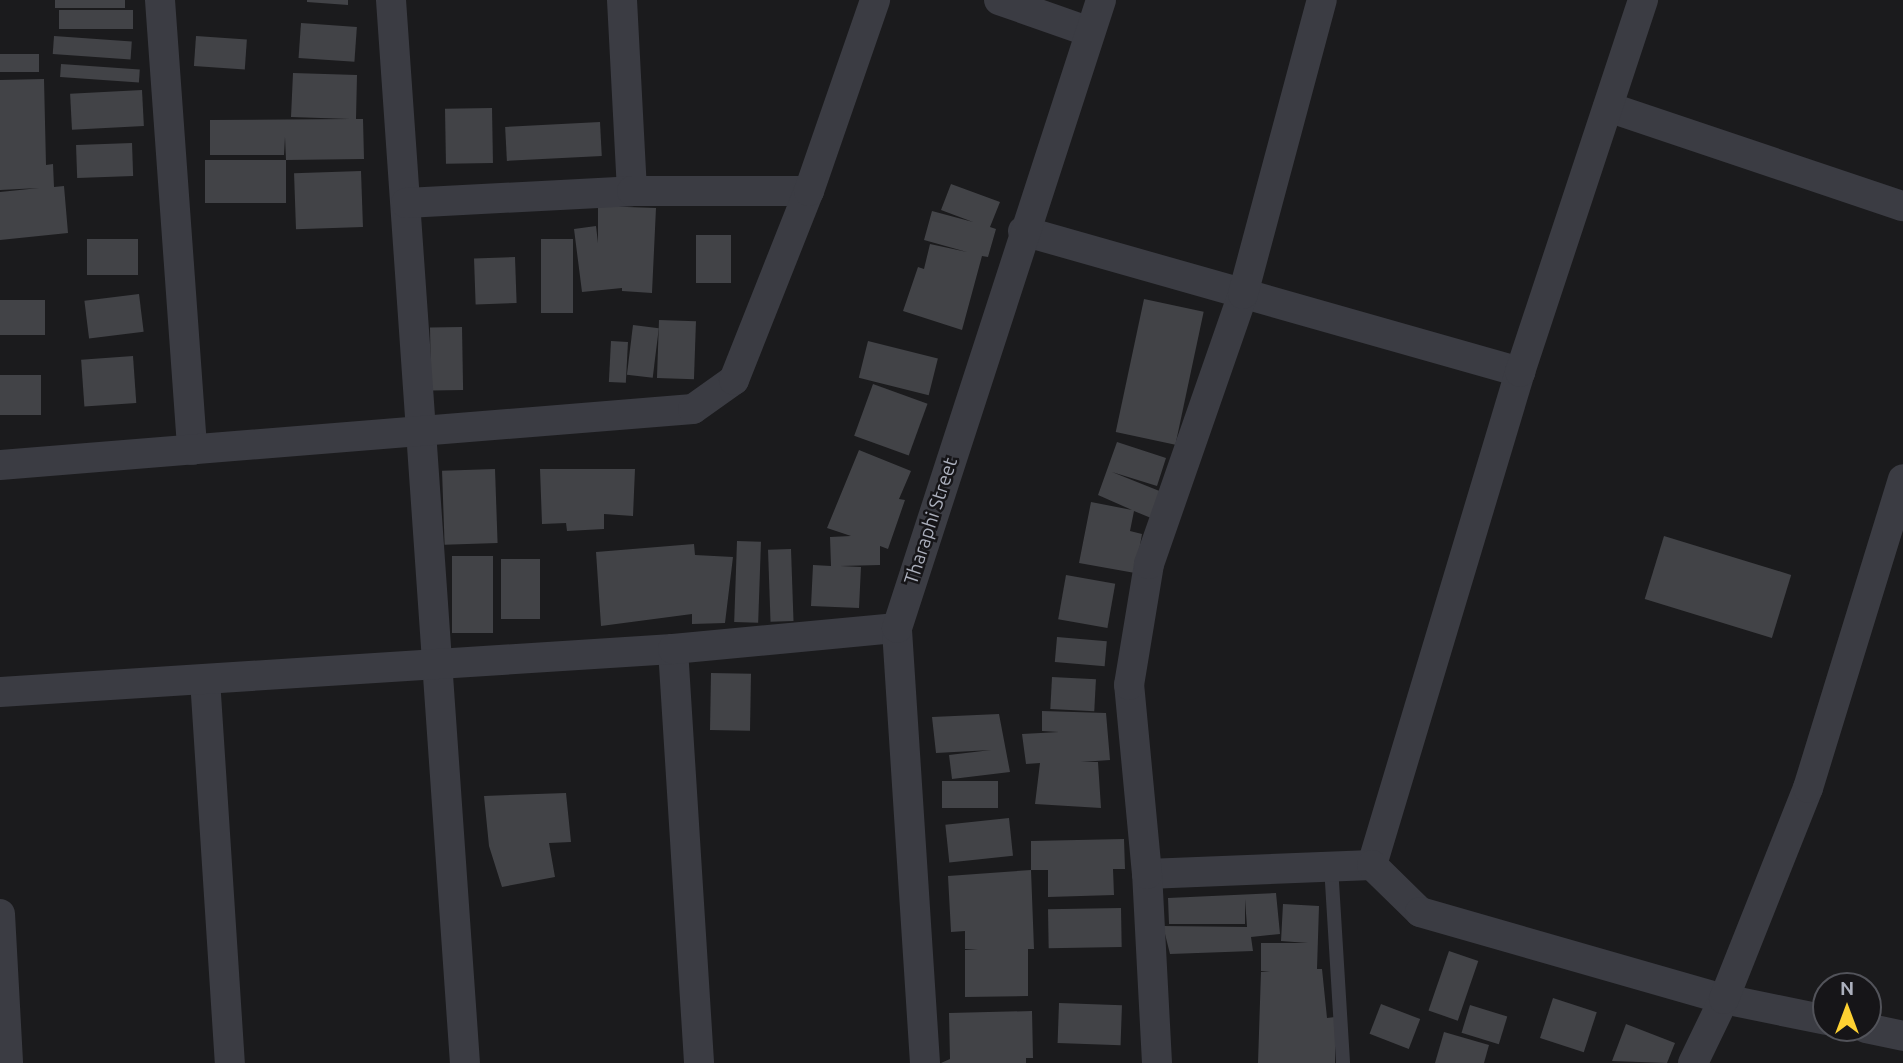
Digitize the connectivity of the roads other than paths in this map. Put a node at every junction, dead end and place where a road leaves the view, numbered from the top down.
1 (160, 0) edge
2 (391, 0) edge
3 (622, 0) edge
4 (875, 0) edge
5 (999, 0) edge
6 (1101, 0) edge
7 (1322, 0) edge
8 (1643, 0) edge
9 (1090, 32) junction
10 (1608, 107) junction
11 (632, 191) junction
12 (809, 191) junction
13 (406, 204) junction
14 (1903, 206) edge
15 (1023, 231) junction
16 (1244, 294) junction
17 (1520, 372) junction
18 (422, 431) junction
19 (192, 450) junction
20 (0, 465) edge
21 (1903, 479) edge
22 (897, 628) junction
23 (673, 649) junction
24 (439, 664) junction
25 (205, 679) junction
26 (0, 692) edge
27 (1372, 865) junction
28 (1331, 866) junction
29 (1147, 874) junction
30 (0, 914) edge
31 (1724, 999) junction
32 (1812, 1017) edge
33 (1882, 1031) edge
34 (1903, 1036) edge
35 (9, 1063) edge
36 (230, 1063) edge
37 (465, 1063) edge
38 (699, 1063) edge
39 (925, 1063) edge
40 (1157, 1063) edge
41 (1343, 1063) edge
42 (1693, 1063) edge

1 - 19 street
2 - 13 street
3 - 11 street
4 - 12 street
5 - 9 street
6 - 9 street, Tharaphi Street
7 - 16 street
8 - 10 street
9 - 15 street, Tharaphi Street
10 - 14 street
10 - 17 street
11 - 12 street
11 - 13 street
12 - 18 street
13 - 18 street
15 - 16 street
15 - 22 street, Tharaphi Street
16 - 17 street
16 - 29 street
17 - 27 street
18 - 19 street
18 - 24 street
19 - 20 street
21 - 31 street
22 - 23 street
22 - 39 street, Tharaphi Street
23 - 24 street
23 - 38 street
24 - 25 street
24 - 37 street
25 - 26 street
25 - 36 street
27 - 28 street
27 - 31 street
28 - 29 street
28 - 41 lane
29 - 40 street
30 - 35 street
31 - 32 street
31 - 42 street
33 - 34 street

